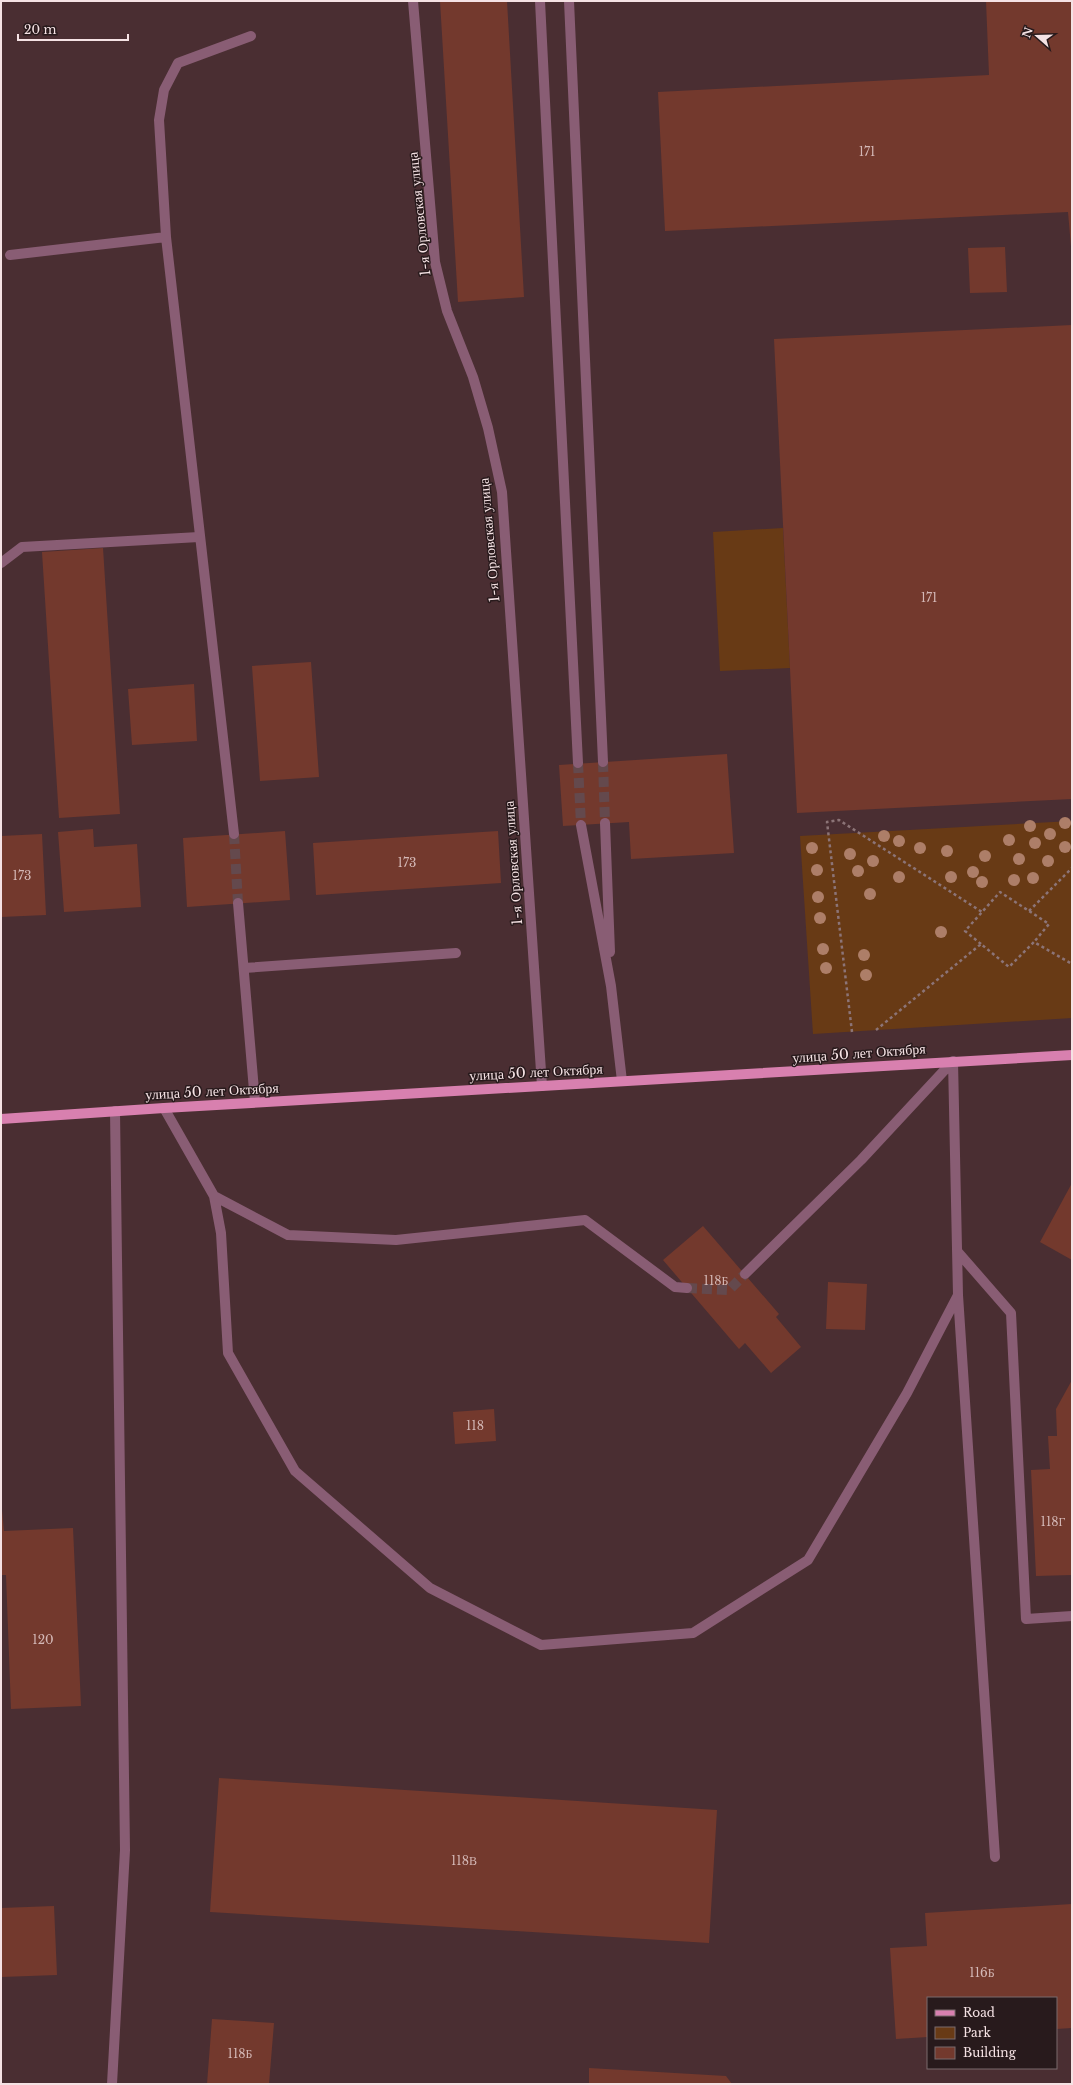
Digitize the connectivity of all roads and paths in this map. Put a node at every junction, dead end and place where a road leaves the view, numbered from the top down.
1 (413, 1) edge
2 (540, 1) edge
3 (569, 1) edge
4 (251, 36) dead end
5 (166, 237) junction
6 (10, 255) dead end
7 (199, 537) junction
8 (1, 563) edge
9 (603, 762) tunnel mouth
10 (578, 763) tunnel mouth
11 (605, 823) tunnel mouth
12 (581, 825) tunnel mouth
13 (234, 834) tunnel mouth
14 (1072, 868) edge
15 (238, 903) tunnel mouth
16 (1029, 911) junction
17 (982, 912) junction
18 (1034, 942) junction
19 (981, 944) junction
20 (456, 953) dead end
21 (1072, 964) edge
22 (244, 968) junction
23 (611, 986) junction
24 (876, 1030) dead end
25 (852, 1032) dead end
26 (1072, 1054) edge
27 (953, 1061) junction
28 (622, 1081) junction
29 (542, 1086) junction
30 (255, 1102) junction
31 (164, 1108) junction
32 (115, 1111) junction
33 (1, 1119) edge
34 (214, 1196) junction
35 (957, 1251) junction
36 (745, 1274) tunnel mouth
37 (686, 1288) tunnel mouth
38 (958, 1295) junction
39 (1072, 1616) edge
40 (995, 1857) dead end
41 (112, 2084) edge

1 - 29 street, 1-я Орловская улица
2 - 10 street
3 - 9 street
4 - 5 street
5 - 6 street
5 - 7 street
7 - 8 street
7 - 13 street
11 - 23 street
12 - 23 street
14 - 16 path
15 - 22 street
16 - 17 path
16 - 18 path
17 - 19 path
17 - 25 path
18 - 19 path
18 - 21 path
19 - 24 path
20 - 22 street
22 - 30 street
23 - 28 street
26 - 27 main road, улица 50 лет Октября
27 - 28 main road, улица 50 лет Октября
27 - 35 street
27 - 36 street
28 - 29 main road, улица 50 лет Октября
29 - 30 main road, улица 50 лет Октября
30 - 31 main road, улица 50 лет Октября
31 - 32 main road, улица 50 лет Октября
31 - 34 street
32 - 33 main road, улица 50 лет Октября
32 - 41 street
34 - 37 street
34 - 38 street
35 - 38 street
35 - 39 street
38 - 40 street

